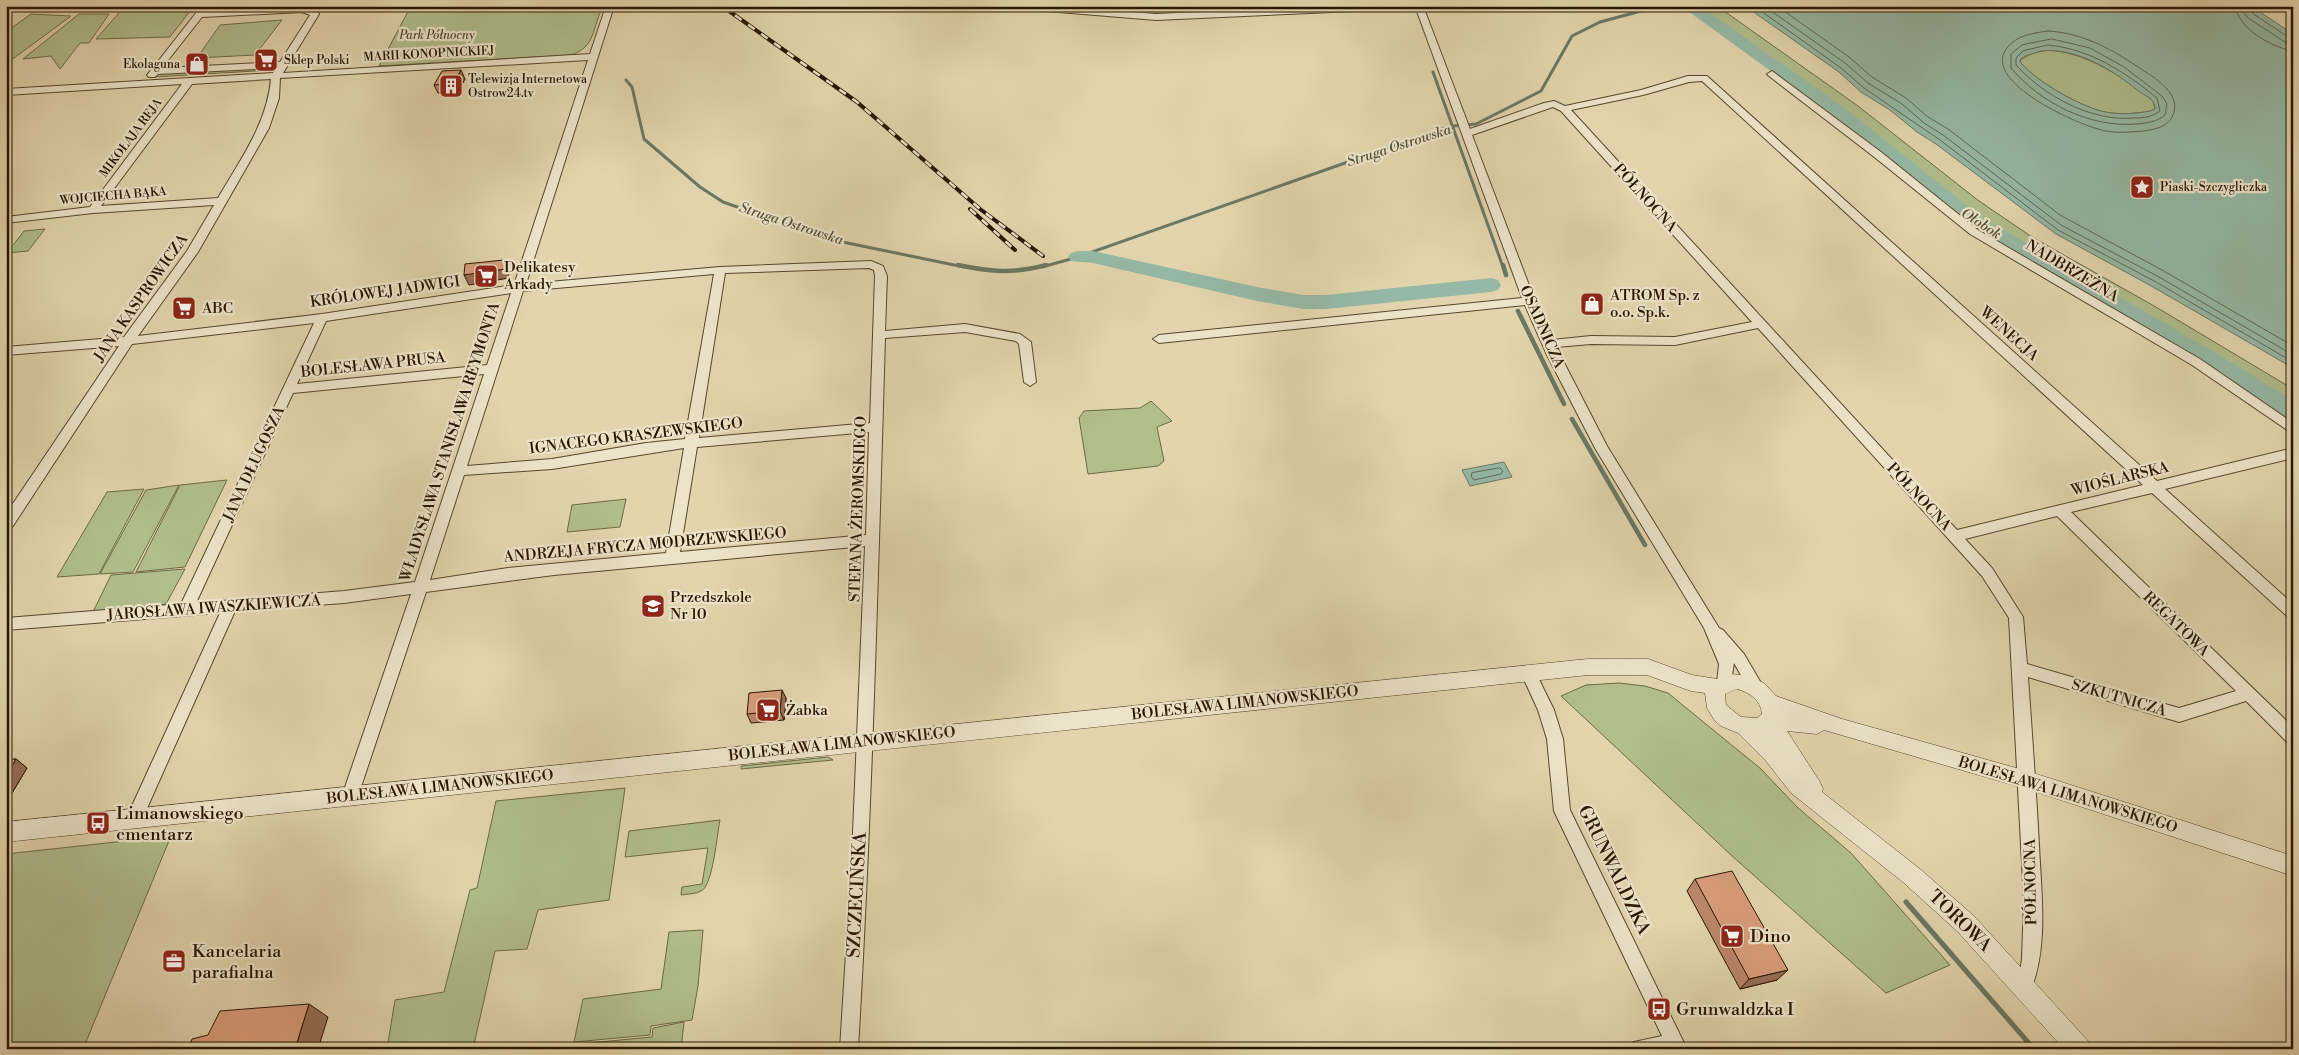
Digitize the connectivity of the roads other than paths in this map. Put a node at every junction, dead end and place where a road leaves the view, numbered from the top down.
1 (206, 6) edge
2 (1022, 6) edge
3 (1400, 6) edge
4 (1419, 6) edge
5 (611, 8) edge
6 (199, 15) junction
7 (594, 57) junction
8 (283, 65) junction
9 (156, 71) junction
10 (1772, 74) dead end
11 (276, 76) junction
12 (189, 81) junction
13 (146, 84) junction
14 (7, 92) edge
15 (1564, 109) junction
16 (1467, 133) junction
17 (222, 201) junction
18 (93, 210) junction
19 (6, 220) edge
20 (720, 270) junction
21 (881, 276) joint
22 (518, 288) junction
23 (1529, 302) junction
24 (322, 318) junction
25 (1760, 324) junction
26 (878, 335) junction
27 (1159, 339) dead end
28 (128, 341) junction
29 (1549, 344) junction
30 (6, 351) edge
31 (491, 370) junction
32 (1030, 382) dead end
33 (289, 389) junction
34 (877, 427) junction
35 (2293, 430) edge
36 (691, 443) junction
37 (2293, 453) edge
38 (459, 470) junction
39 (2154, 488) junction
40 (2060, 510) junction
41 (6, 525) edge
42 (1954, 536) junction
43 (874, 540) junction
44 (672, 559) junction
45 (420, 585) junction
46 (230, 606) junction
47 (186, 609) junction
48 (2293, 613) edge
49 (6, 624) edge
50 (1711, 626) junction
51 (2020, 668) junction
52 (1529, 673) junction
53 (1678, 677) junction
54 (1722, 685) junction
55 (1756, 688) junction
56 (2247, 694) junction
57 (1769, 712) junction
58 (1720, 713) junction
59 (1745, 728) junction
60 (2293, 737) edge
61 (865, 742) junction
62 (2027, 780) junction
63 (350, 796) junction
64 (1826, 808) junction
65 (134, 819) junction
66 (6, 832) edge
67 (2293, 866) edge
68 (2024, 986) junction
69 (1677, 1046) edge
70 (849, 1049) edge
71 (1641, 1049) edge
72 (2080, 1049) edge

1 - 6 street
2 - 3 street
4 - 16 street, OSADNICZA
5 - 7 street, WŁADYSŁAWA STANISŁAWA REYMONTA
6 - 8 street
6 - 9 street
7 - 11 street, MARII KONOPNICKIEJ
7 - 22 street, WŁADYSŁAWA STANISŁAWA REYMONTA
8 - 9 street
8 - 11 street
9 - 13 street
10 - 35 street, NADBRZEŻNA
11 - 12 street, MARII KONOPNICKIEJ
11 - 17 street, JANA KASPROWICZA
12 - 13 street, MARII KONOPNICKIEJ
12 - 18 street, MIKOŁAJA REJA
13 - 14 street, MARII KONOPNICKIEJ
15 - 16 street
15 - 25 street, PÓŁNOCNA
15 - 39 street, WENECJA
16 - 23 street, OSADNICZA
17 - 18 street, WOJCIECHA BĄKA
17 - 28 street, JANA KASPROWICZA
18 - 19 street, WOJCIECHA BĄKA
20 - 21 street, KRÓLOWEJ JADWIGI
20 - 22 street, KRÓLOWEJ JADWIGI
20 - 36 street
21 - 26 street, STEFANA ŻEROMSKIEGO
22 - 24 street, KRÓLOWEJ JADWIGI
22 - 31 street, WŁADYSŁAWA STANISŁAWA REYMONTA
23 - 27 street
23 - 29 street, OSADNICZA
24 - 28 street, KRÓLOWEJ JADWIGI
24 - 33 street, JANA DŁUGOSZA
25 - 29 street
25 - 42 street, PÓŁNOCNA
26 - 32 street
26 - 34 street, STEFANA ŻEROMSKIEGO
28 - 30 street, KRÓLOWEJ JADWIGI
28 - 41 street, JANA KASPROWICZA
29 - 50 street, OSADNICZA
31 - 33 street, BOLESŁAWA PRUSA
31 - 38 street, WŁADYSŁAWA STANISŁAWA REYMONTA
33 - 47 street, JANA DŁUGOSZA
34 - 36 street, IGNACEGO KRASZEWSKIEGO
34 - 43 street, STEFANA ŻEROMSKIEGO
36 - 38 street, IGNACEGO KRASZEWSKIEGO
36 - 44 street
37 - 39 street, WIOŚLARSKA
38 - 45 street, WŁADYSŁAWA STANISŁAWA REYMONTA
39 - 40 street, WIOŚLARSKA
39 - 48 street, WENECJA
40 - 42 street, WIOŚLARSKA
40 - 56 street, REGATOWA
42 - 51 street, PÓŁNOCNA
43 - 44 street, ANDRZEJA FRYCZA MODRZEWSKIEGO
43 - 61 street, STEFANA ŻEROMSKIEGO
44 - 45 street, ANDRZEJA FRYCZA MODRZEWSKIEGO
45 - 46 street, JAROSŁAWA IWASZKIEWICZA
45 - 63 street, WŁADYSŁAWA STANISŁAWA REYMONTA
46 - 47 street, JAROSŁAWA IWASZKIEWICZA
46 - 65 street
47 - 49 street, JAROSŁAWA IWASZKIEWICZA
50 - 54 street, OSADNICZA
50 - 55 street, OSADNICZA
51 - 56 street, SZKUTNICZA
51 - 62 street, PÓŁNOCNA
52 - 53 street, BOLESŁAWA LIMANOWSKIEGO
52 - 61 street, BOLESŁAWA LIMANOWSKIEGO
52 - 69 street, GRUNWALDZKA
53 - 54 street, BOLESŁAWA LIMANOWSKIEGO
53 - 58 street, BOLESŁAWA LIMANOWSKIEGO
54 - 55 street
54 - 58 street
55 - 57 street
56 - 60 street, REGATOWA
57 - 59 street
57 - 62 street, BOLESŁAWA LIMANOWSKIEGO
57 - 64 street, TOROWA
58 - 59 street
59 - 64 street, TOROWA
61 - 63 street, BOLESŁAWA LIMANOWSKIEGO
61 - 70 street, SZCZECIŃSKA
62 - 67 street, BOLESŁAWA LIMANOWSKIEGO
62 - 68 street, PÓŁNOCNA
63 - 65 street, BOLESŁAWA LIMANOWSKIEGO
64 - 68 street, TOROWA
65 - 66 street, BOLESŁAWA LIMANOWSKIEGO
68 - 72 street, TOROWA
69 - 71 street

